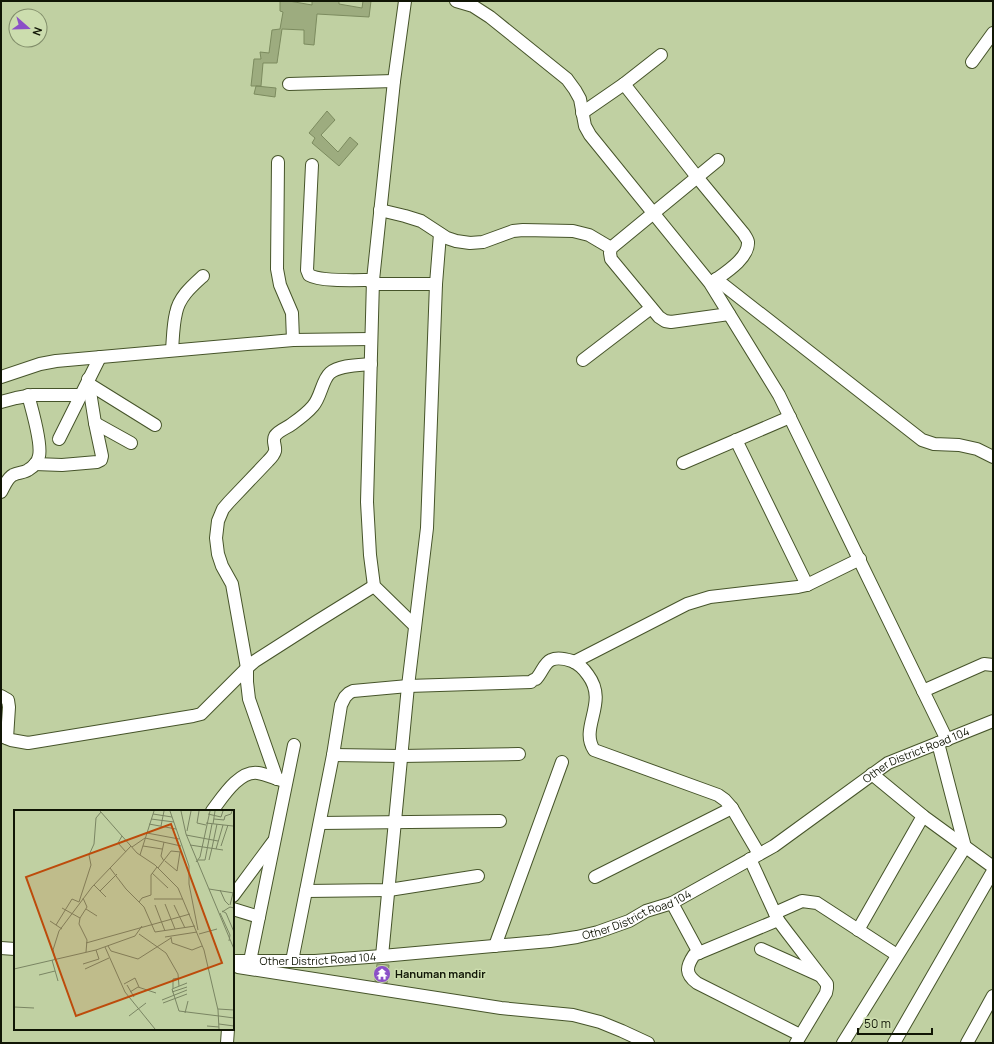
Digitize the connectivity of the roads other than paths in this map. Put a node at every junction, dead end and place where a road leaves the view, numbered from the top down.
1 (405, 1) edge
2 (456, 1) edge
3 (993, 33) edge
4 (661, 55) dead end
5 (972, 62) dead end
6 (394, 81) junction
7 (289, 84) dead end
8 (624, 84) junction
9 (582, 114) junction
10 (718, 160) dead end
11 (278, 162) dead end
12 (312, 165) dead end
13 (697, 177) junction
14 (380, 210) junction
15 (653, 213) junction
16 (440, 234) junction
17 (611, 248) junction
18 (203, 276) dead end
19 (713, 281) junction
20 (372, 282) junction
21 (436, 284) junction
22 (651, 308) junction
23 (729, 314) junction
24 (293, 340) junction
25 (372, 340) junction
26 (172, 350) junction
27 (100, 358) junction
28 (584, 360) dead end
29 (371, 364) junction
30 (1, 377) edge
31 (89, 382) junction
32 (28, 395) junction
33 (80, 395) junction
34 (1, 402) edge
35 (790, 417) junction
36 (95, 423) junction
37 (155, 425) dead end
38 (59, 439) dead end
39 (736, 440) junction
40 (131, 443) dead end
41 (993, 457) edge
42 (683, 463) dead end
43 (35, 464) junction
44 (1, 492) edge
45 (860, 559) junction
46 (808, 585) junction
47 (374, 586) junction
48 (415, 626) junction
49 (574, 662) junction
50 (993, 665) edge
51 (247, 668) junction
52 (408, 686) junction
53 (923, 691) junction
54 (1, 696) edge
55 (993, 722) edge
56 (4, 737) edge
57 (943, 741) junction
58 (294, 745) dead end
59 (519, 754) dead end
60 (333, 755) junction
61 (402, 756) junction
62 (562, 762) dead end
63 (872, 774) junction
64 (282, 780) junction
65 (732, 808) junction
66 (213, 810) edge
67 (923, 816) junction
68 (500, 821) dead end
69 (395, 822) junction
70 (320, 823) junction
71 (275, 839) junction
72 (965, 847) junction
73 (754, 857) junction
74 (993, 867) edge
75 (993, 871) edge
76 (478, 876) dead end
77 (595, 877) dead end
78 (389, 890) junction
79 (306, 891) junction
80 (234, 895) edge
81 (672, 902) junction
82 (234, 909) edge
83 (259, 917) junction
84 (777, 917) junction
85 (858, 930) junction
86 (495, 946) junction
87 (1, 948) edge
88 (761, 949) dead end
89 (14, 950) edge
90 (699, 953) junction
91 (897, 955) junction
92 (382, 956) junction
93 (250, 961) junction
94 (292, 961) junction
95 (234, 967) edge
96 (234, 967) edge
97 (822, 976) junction
98 (993, 996) edge
99 (228, 1030) edge
100 (798, 1039) edge
101 (227, 1043) edge
102 (648, 1043) edge
103 (843, 1043) edge
104 (894, 1043) edge
105 (967, 1043) edge

1 - 6 street
2 - 9 street
3 - 5 street
4 - 8 street
6 - 7 street
6 - 14 street
8 - 9 street
8 - 13 street
9 - 15 street
10 - 13 street
11 - 24 street
12 - 20 street
13 - 15 street
13 - 19 street
14 - 16 street
14 - 20 street
15 - 17 street
15 - 19 street
16 - 17 street
16 - 21 street
17 - 22 street
18 - 26 street
19 - 23 street
19 - 41 street
20 - 21 street
20 - 25 street
21 - 48 street
22 - 23 street
22 - 28 street
23 - 35 street
24 - 25 street
24 - 26 street
25 - 29 street
26 - 27 street
27 - 30 street
27 - 31 street
29 - 47 street
29 - 51 street
31 - 33 street
31 - 36 street
31 - 37 street
32 - 33 street
32 - 34 street
32 - 43 street
33 - 38 street
35 - 39 street
35 - 45 street
36 - 40 street
36 - 43 street
39 - 42 street
39 - 46 street
43 - 44 street
45 - 46 street
45 - 53 street
46 - 49 street
47 - 48 street
47 - 51 street
48 - 52 street
49 - 52 street
49 - 65 street
50 - 53 street
51 - 56 street
51 - 64 street
52 - 60 street
52 - 61 street
53 - 57 street
54 - 56 street
55 - 57 street, Other District Road 104
57 - 63 street, Other District Road 104
57 - 72 street
58 - 64 street
59 - 61 street
60 - 61 street
60 - 70 street
61 - 69 street
62 - 86 street
63 - 67 street
63 - 73 street, Other District Road 104
64 - 66 street
64 - 71 street
65 - 73 street
65 - 77 street
67 - 72 street
67 - 85 street
68 - 69 street
69 - 70 street
69 - 78 street
70 - 79 street
71 - 80 street
71 - 83 street
72 - 74 street
72 - 91 street
73 - 81 street, Other District Road 104
73 - 84 street
75 - 104 street
76 - 78 street
78 - 79 street
78 - 92 street
79 - 94 street
81 - 86 street, Other District Road 104
81 - 90 street
82 - 83 street
83 - 93 street
84 - 85 street
84 - 90 street
84 - 97 street
85 - 91 street
86 - 92 street, Other District Road 104
87 - 89 street
88 - 97 street
90 - 100 street
91 - 103 street
92 - 94 street, Other District Road 104
93 - 94 street, Other District Road 104
93 - 95 street, Other District Road 104
96 - 102 street
97 - 100 street
98 - 105 street
99 - 101 street

